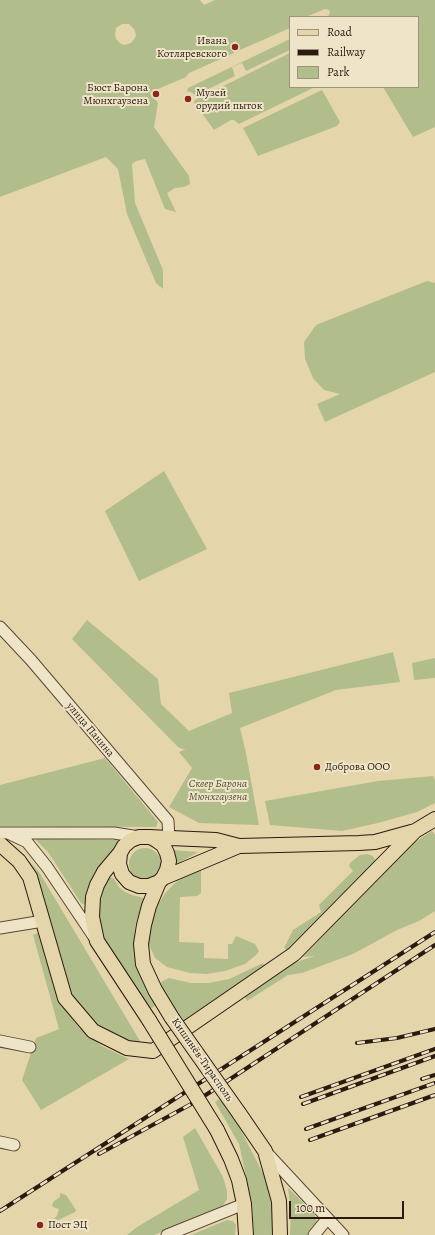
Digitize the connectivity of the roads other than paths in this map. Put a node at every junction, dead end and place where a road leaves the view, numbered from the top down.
1 (0, 627) edge
2 (435, 819) edge
3 (415, 831) junction
4 (3, 837) edge
5 (144, 837) junction
6 (169, 838) junction
7 (239, 846) junction
8 (120, 853) junction
9 (161, 880) junction
10 (43, 921) junction
11 (0, 928) edge
12 (97, 940) junction
13 (0, 1041) edge
14 (30, 1047) dead end
15 (0, 1142) edge
16 (14, 1145) dead end
17 (265, 1151) junction
18 (244, 1204) junction
19 (327, 1219) junction
20 (167, 1235) edge
21 (246, 1235) edge
22 (280, 1235) edge
23 (314, 1235) edge
24 (343, 1235) edge

1 - 6 street, улица Панина
2 - 3 main road
3 - 7 main road
3 - 10 main road
4 - 5 street
4 - 10 main road
4 - 12 street
5 - 6 main road
5 - 8 main road
5 - 9 main road
6 - 7 main road
7 - 9 main road
8 - 9 main road
8 - 12 main road
9 - 17 main road, Кишинёв-Тирасполь, bridge
10 - 11 street
12 - 18 main road, bridge
13 - 14 street
15 - 16 street
17 - 19 street
17 - 22 main road, Кишинёв-Тирасполь
18 - 20 street
18 - 21 main road
19 - 23 street
19 - 24 street

